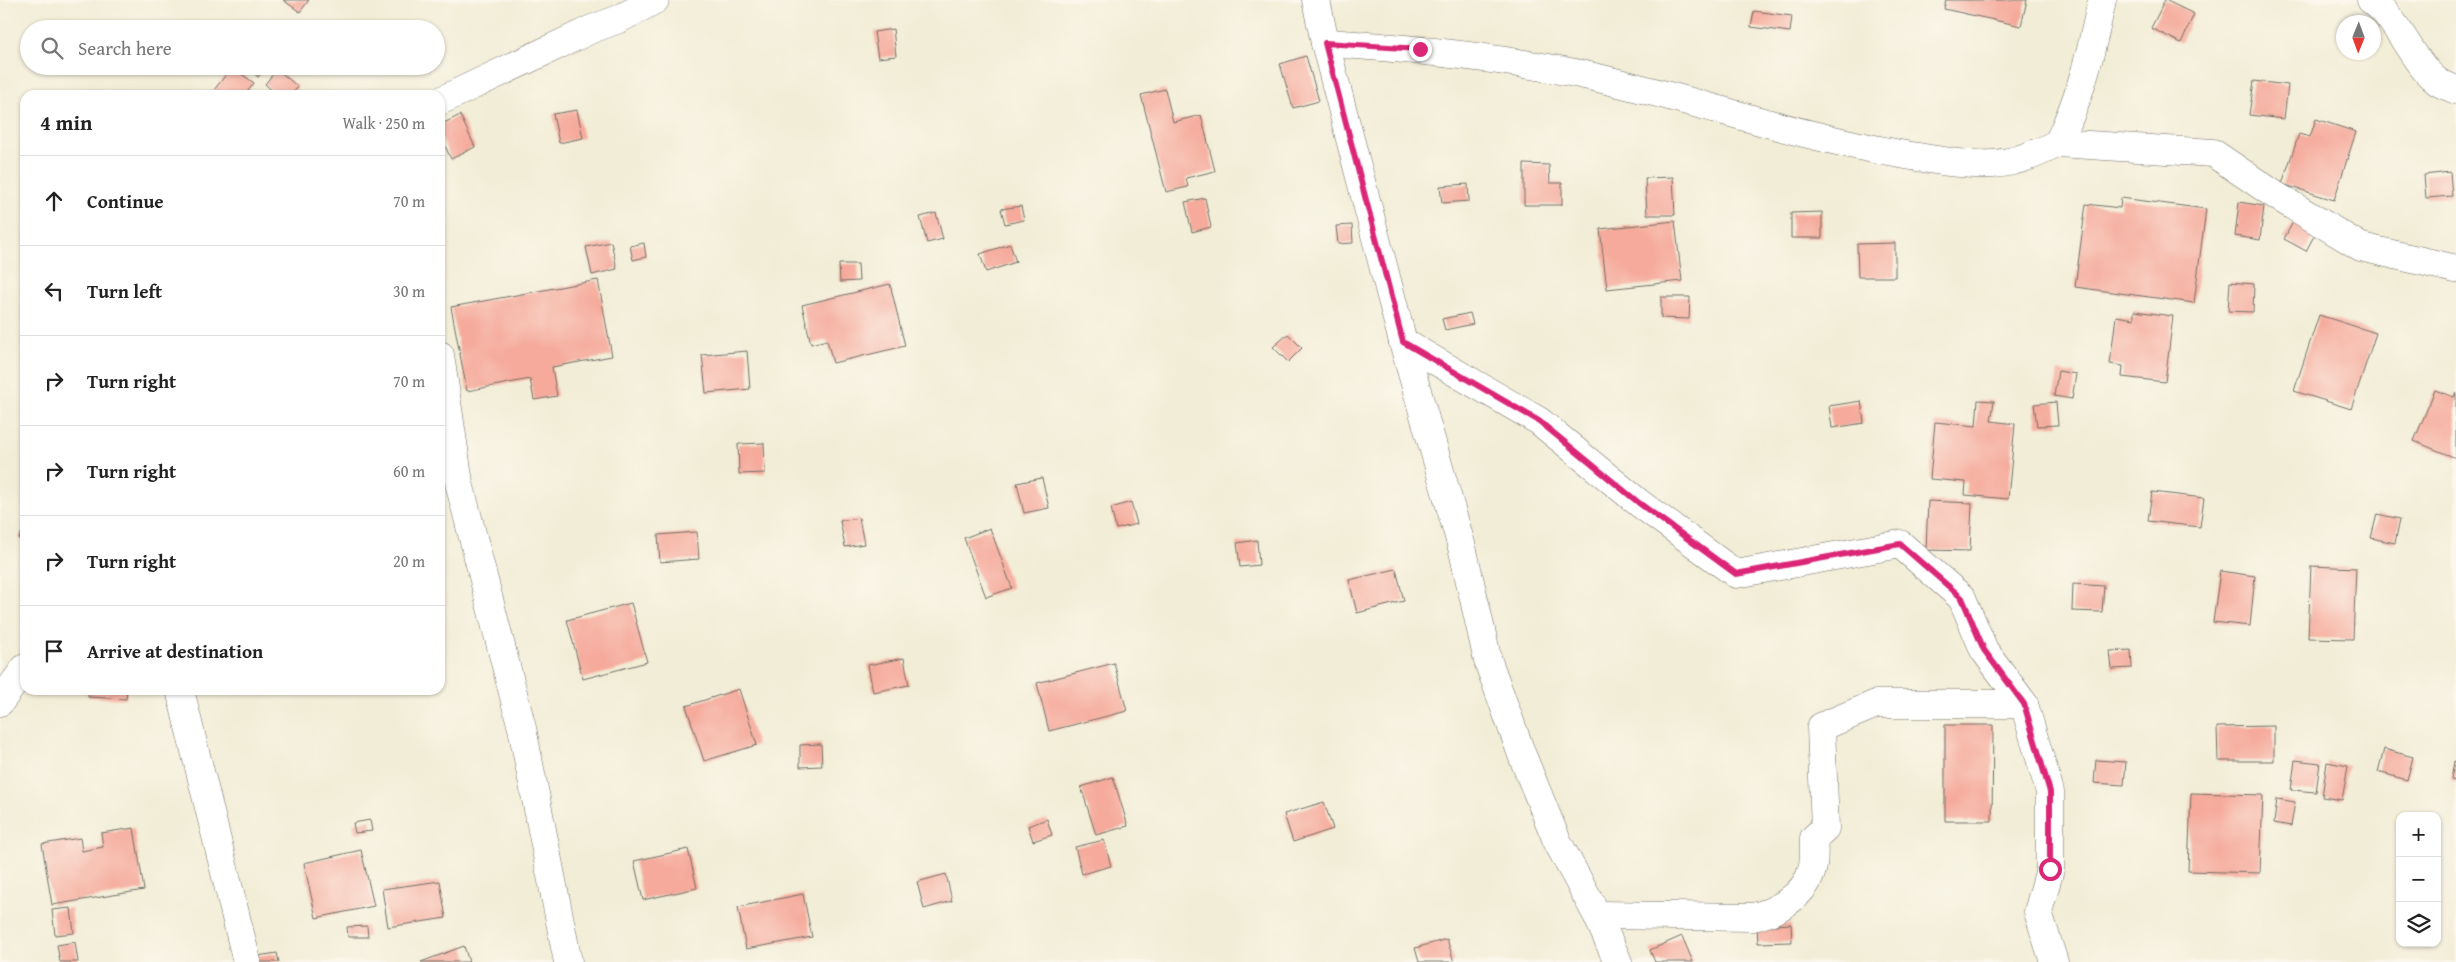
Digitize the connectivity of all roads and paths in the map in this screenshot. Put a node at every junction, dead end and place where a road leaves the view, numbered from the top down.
1 (655, 0) edge
2 (1316, 0) edge
3 (2102, 0) edge
4 (2371, 0) edge
5 (1325, 43) junction
6 (2456, 90) edge
7 (445, 99) edge
8 (2058, 143) junction
9 (2456, 269) edge
10 (1403, 342) junction
11 (445, 389) edge
12 (20, 675) edge
13 (181, 695) edge
14 (0, 702) edge
15 (2024, 704) junction
16 (1597, 915) junction
17 (247, 962) edge
18 (568, 962) edge
19 (1618, 962) edge
20 (2054, 962) edge

1 - 7 street
2 - 5 street
3 - 8 street
4 - 6 street
5 - 8 street
5 - 10 street
8 - 9 street
10 - 15 street
10 - 16 street
11 - 18 street
12 - 14 street
13 - 17 street
15 - 16 street
15 - 20 street
16 - 19 street

